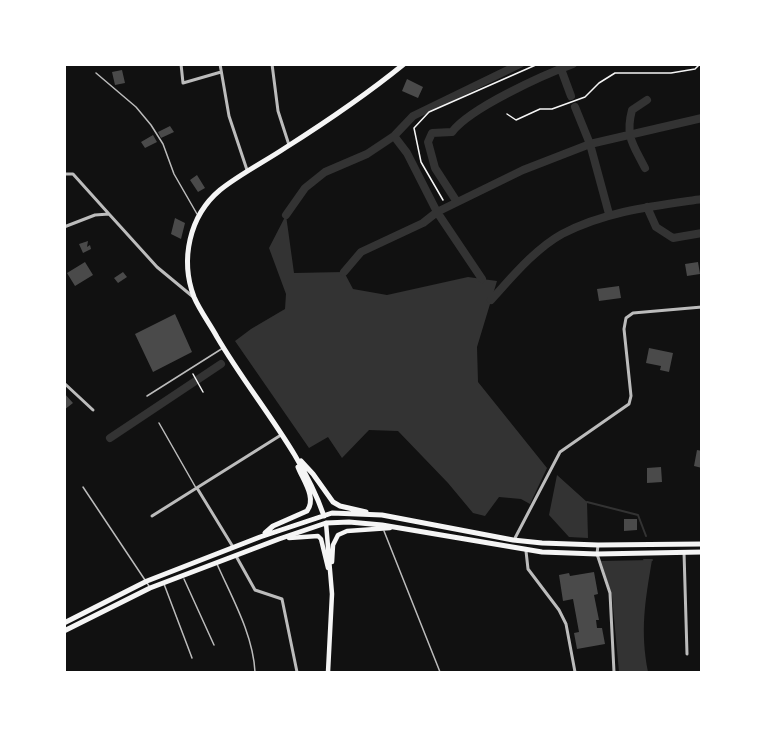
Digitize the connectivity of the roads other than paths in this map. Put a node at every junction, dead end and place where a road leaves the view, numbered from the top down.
1 (181, 64) edge
2 (220, 64) edge
3 (272, 64) edge
4 (404, 64) edge
5 (221, 72) junction
6 (96, 73) dead end
7 (289, 146) junction
8 (248, 172) junction
9 (64, 174) edge
10 (109, 214) junction
11 (197, 216) junction
12 (64, 227) edge
13 (194, 297) junction
14 (702, 307) edge
15 (224, 348) junction
16 (64, 383) edge
17 (147, 396) dead end
18 (93, 410) dead end
19 (159, 423) dead end
20 (281, 435) junction
21 (294, 454) junction
22 (83, 487) dead end
23 (197, 488) junction
24 (323, 514) junction
25 (375, 515) junction
26 (152, 516) dead end
27 (326, 523) junction
28 (382, 527) junction
29 (260, 537) junction
30 (279, 539) junction
31 (513, 540) junction
32 (702, 544) edge
33 (597, 545) junction
34 (233, 547) junction
35 (526, 550) junction
36 (684, 552) junction
37 (702, 552) edge
38 (597, 554) junction
39 (236, 555) junction
40 (217, 563) junction
41 (183, 575) junction
42 (331, 577) junction
43 (147, 581) junction
44 (163, 583) junction
45 (150, 588) junction
46 (64, 622) edge
47 (64, 631) edge
48 (214, 645) dead end
49 (687, 654) dead end
50 (192, 658) dead end
51 (255, 672) edge
52 (297, 672) edge
53 (328, 672) edge
54 (440, 672) edge
55 (574, 672) edge
56 (614, 672) edge

1 - 5 street
2 - 5 street
3 - 7 street
4 - 7 main road
5 - 8 street
6 - 11 lane
7 - 8 main road
8 - 11 main road
9 - 10 street
10 - 12 street
10 - 13 street
11 - 13 main road
13 - 15 main road
14 - 31 street
15 - 17 lane
15 - 20 main road
16 - 18 street
19 - 23 lane
20 - 21 main road
20 - 23 street
21 - 24 main road
21 - 25 main road
21 - 29 main road
22 - 43 lane
23 - 26 street
23 - 34 street
24 - 25 main road
24 - 27 main road
24 - 29 main road
25 - 31 main road
27 - 28 main road
27 - 30 main road
27 - 42 main road
28 - 35 main road
28 - 42 main road
28 - 54 lane
29 - 34 main road
30 - 39 main road
30 - 42 main road
31 - 33 main road
32 - 33 main road
33 - 38 street
34 - 43 main road
35 - 38 main road
35 - 55 street
36 - 37 main road
36 - 38 main road
36 - 49 street
38 - 56 street
39 - 40 main road
39 - 52 street
40 - 41 main road
40 - 51 lane
41 - 44 main road
41 - 48 lane
42 - 53 main road
43 - 45 lane
43 - 46 main road
44 - 45 main road
44 - 50 lane
45 - 47 main road

